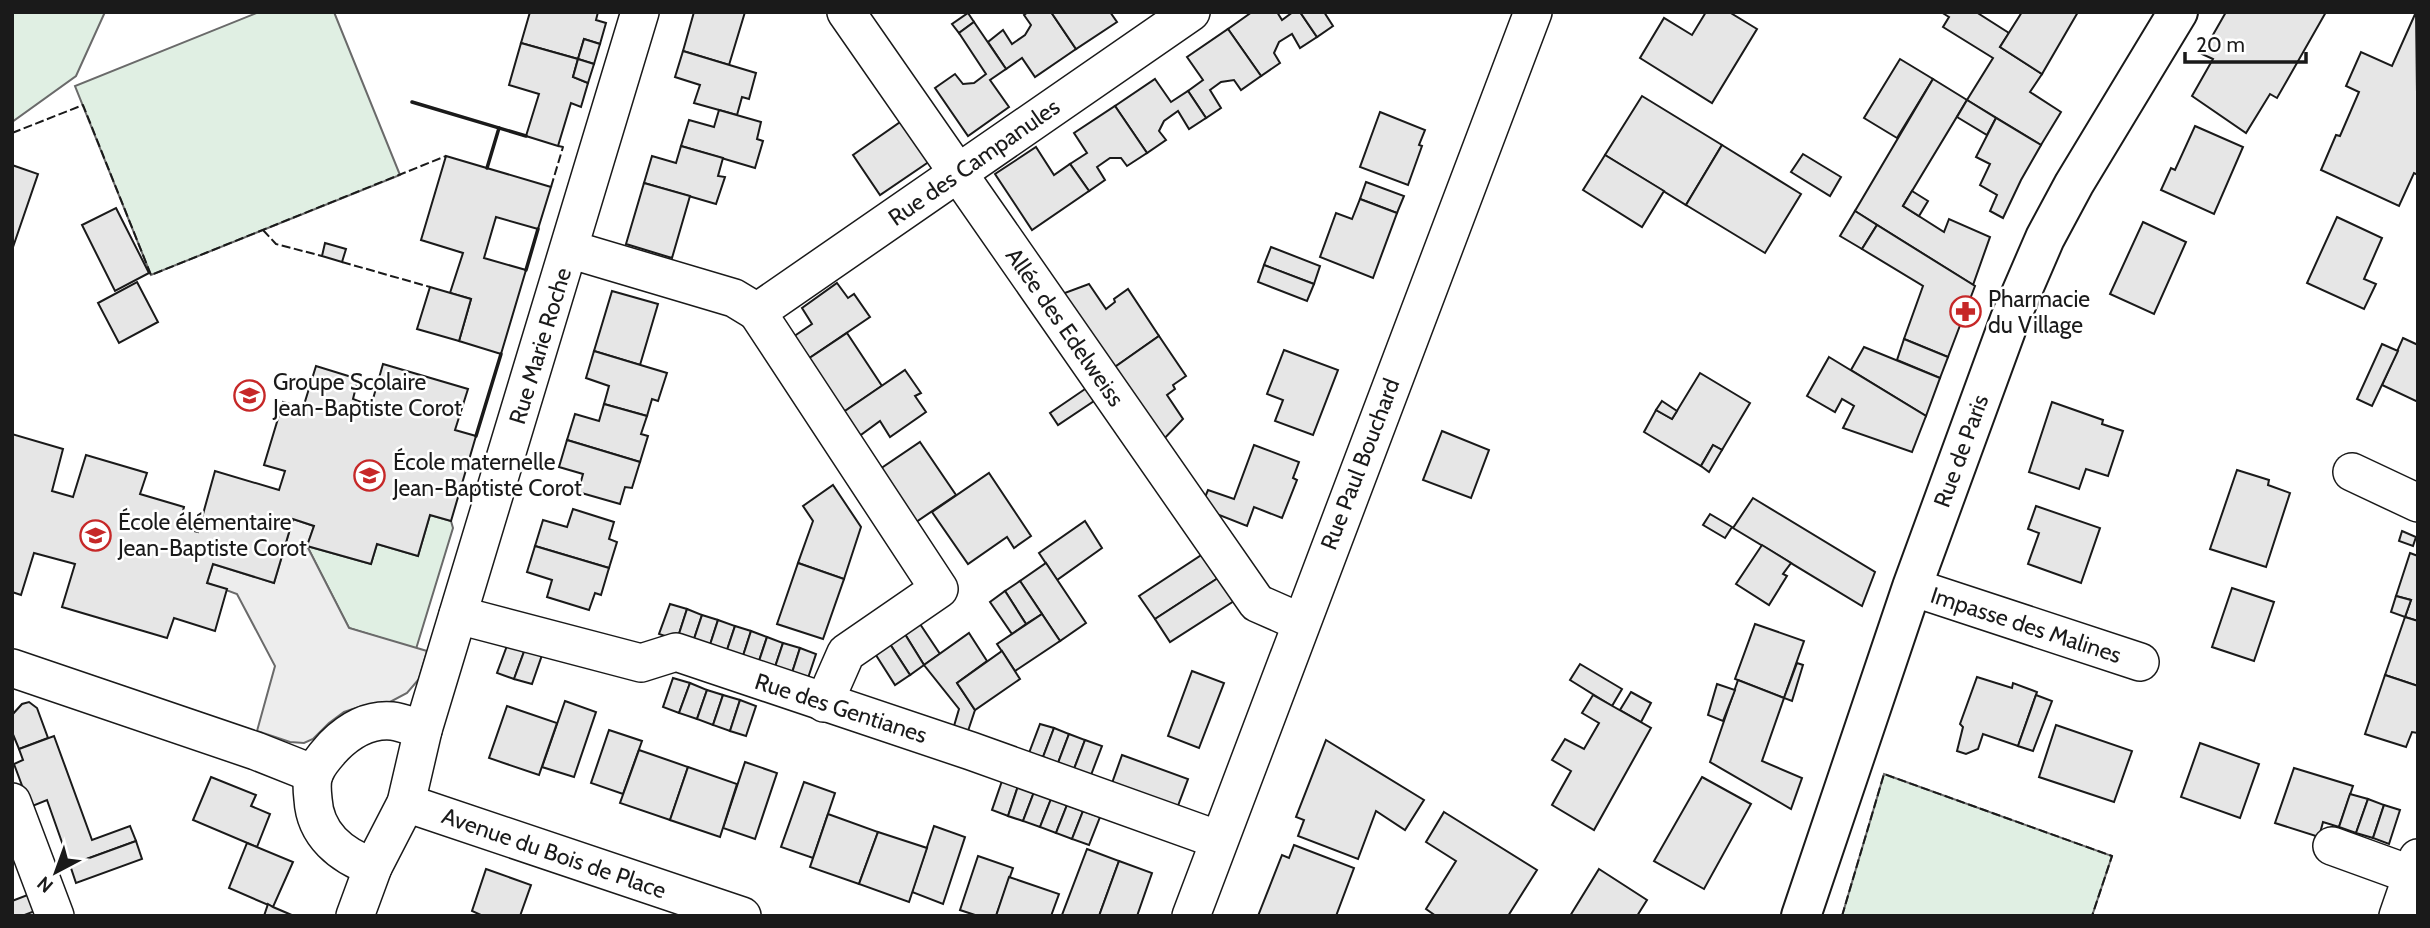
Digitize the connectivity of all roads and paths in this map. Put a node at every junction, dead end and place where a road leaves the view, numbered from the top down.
1 (640, 12) edge
2 (846, 12) edge
3 (1191, 12) edge
4 (1533, 12) edge
5 (2178, 12) edge
6 (958, 173) junction
7 (569, 249) junction
8 (757, 312) junction
9 (2352, 472) dead end
10 (2418, 503) edge
11 (1912, 587) junction
12 (458, 615) junction
13 (1300, 622) junction
14 (2140, 662) dead end
15 (12, 668) edge
16 (824, 703) junction
17 (423, 730) junction
18 (314, 774) junction
19 (12, 802) edge
20 (406, 803) junction
21 (1219, 840) junction
22 (2332, 846) dead end
23 (2415, 866) edge
24 (373, 867) junction
25 (2403, 915) edge
26 (55, 916) edge
27 (355, 916) edge
28 (742, 916) edge
29 (1191, 916) edge
30 (1801, 916) edge

1 - 7 street, Rue Marie Roche
2 - 6 street, Allée des Edelweiss
3 - 6 street, Rue des Campanules
4 - 13 street, Rue Paul Bouchard
5 - 11 street, Rue de Paris
6 - 8 street, Rue des Campanules
6 - 13 street, Allée des Edelweiss
7 - 8 street
7 - 12 street, Rue Marie Roche
8 - 16 street
9 - 10 street
11 - 14 street, Impasse des Malines
11 - 30 street, Rue de Paris
12 - 16 street, Rue des Gentianes
12 - 17 street, Rue Marie Roche
13 - 21 street, Rue Paul Bouchard
15 - 18 street
16 - 21 street, Rue des Gentianes
17 - 18 street
17 - 20 street, Rue Marie Roche
18 - 24 street
19 - 26 street
20 - 24 street, Rue Marie Roche
20 - 28 street, Avenue du Bois de Place
21 - 29 street, Rue Paul Bouchard
22 - 23 street
23 - 25 street
24 - 27 street, Rue Marie Roche

